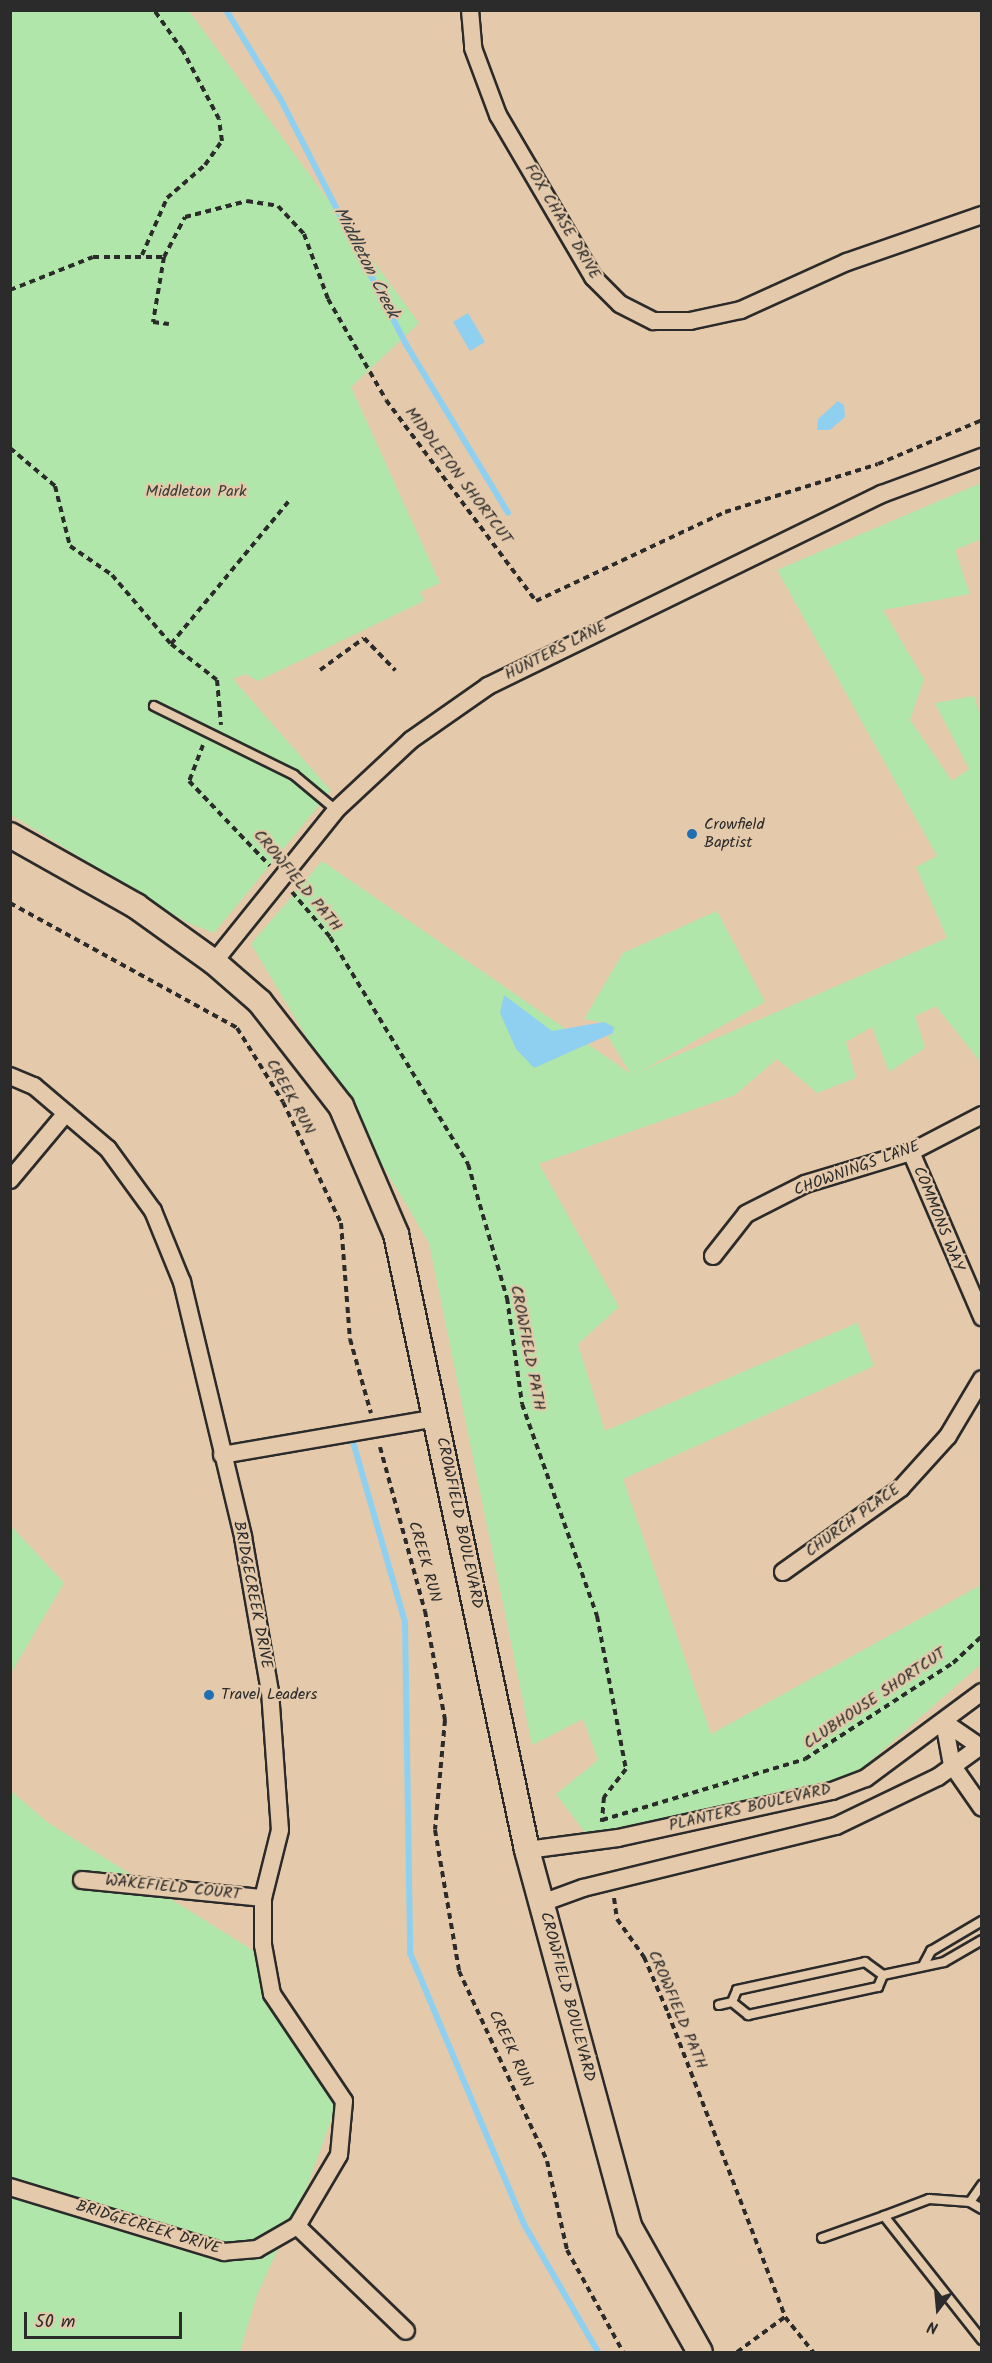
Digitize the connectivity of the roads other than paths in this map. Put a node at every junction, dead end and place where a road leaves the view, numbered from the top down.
1 (470, 10) edge
2 (981, 215) edge
3 (981, 457) edge
4 (154, 706) dead end
5 (336, 810) junction
6 (10, 836) edge
7 (214, 962) junction
8 (10, 1076) edge
9 (66, 1113) junction
10 (981, 1115) edge
11 (911, 1152) junction
12 (10, 1180) edge
13 (713, 1256) dead end
14 (981, 1317) edge
15 (981, 1379) edge
16 (437, 1418) junction
17 (222, 1455) junction
18 (783, 1572) dead end
19 (981, 1692) edge
20 (944, 1722) junction
21 (981, 1746) edge
22 (952, 1765) junction
23 (981, 1808) edge
24 (527, 1850) junction
25 (82, 1880) dead end
26 (263, 1898) junction
27 (542, 1903) junction
28 (981, 1922) edge
29 (981, 1940) edge
30 (924, 1964) junction
31 (883, 1975) junction
32 (732, 2002) junction
33 (719, 2005) dead end
34 (981, 2185) edge
35 (10, 2187) edge
36 (970, 2202) junction
37 (981, 2209) edge
38 (884, 2216) junction
39 (297, 2226) junction
40 (822, 2238) dead end
41 (406, 2331) dead end
42 (981, 2340) edge
43 (700, 2352) edge

1 - 2 street, FOX CHASE DRIVE
3 - 5 street, HUNTERS LANE
4 - 5 lane
5 - 7 street, HUNTERS LANE
6 - 7 main road, CROWFIELD BOULEVARD
7 - 16 main road, CROWFIELD BOULEVARD
8 - 9 street, BRIDGECREEK DRIVE
9 - 12 street
9 - 17 street, BRIDGECREEK DRIVE
10 - 11 street, CHOWNINGS LANE
11 - 13 street, CHOWNINGS LANE
11 - 14 street, COMMONS WAY
15 - 18 street, CHURCH PLACE
16 - 17 street
16 - 24 main road, CROWFIELD BOULEVARD
17 - 26 street, BRIDGECREEK DRIVE
19 - 20 street, PLANTERS BOULEVARD
20 - 21 street
20 - 22 street
20 - 24 street, PLANTERS BOULEVARD
21 - 22 street
22 - 23 street
22 - 27 street
24 - 27 main road, CROWFIELD BOULEVARD
25 - 26 street, WAKEFIELD COURT
26 - 39 street, BRIDGECREEK DRIVE
27 - 43 main road, CROWFIELD BOULEVARD
28 - 30 lane
29 - 30 lane
30 - 31 lane
31 - 32 lane
31 - 32 lane
32 - 33 lane
34 - 36 lane
35 - 39 street, BRIDGECREEK DRIVE
36 - 37 lane
36 - 38 lane
38 - 40 lane
38 - 42 lane
39 - 41 street

